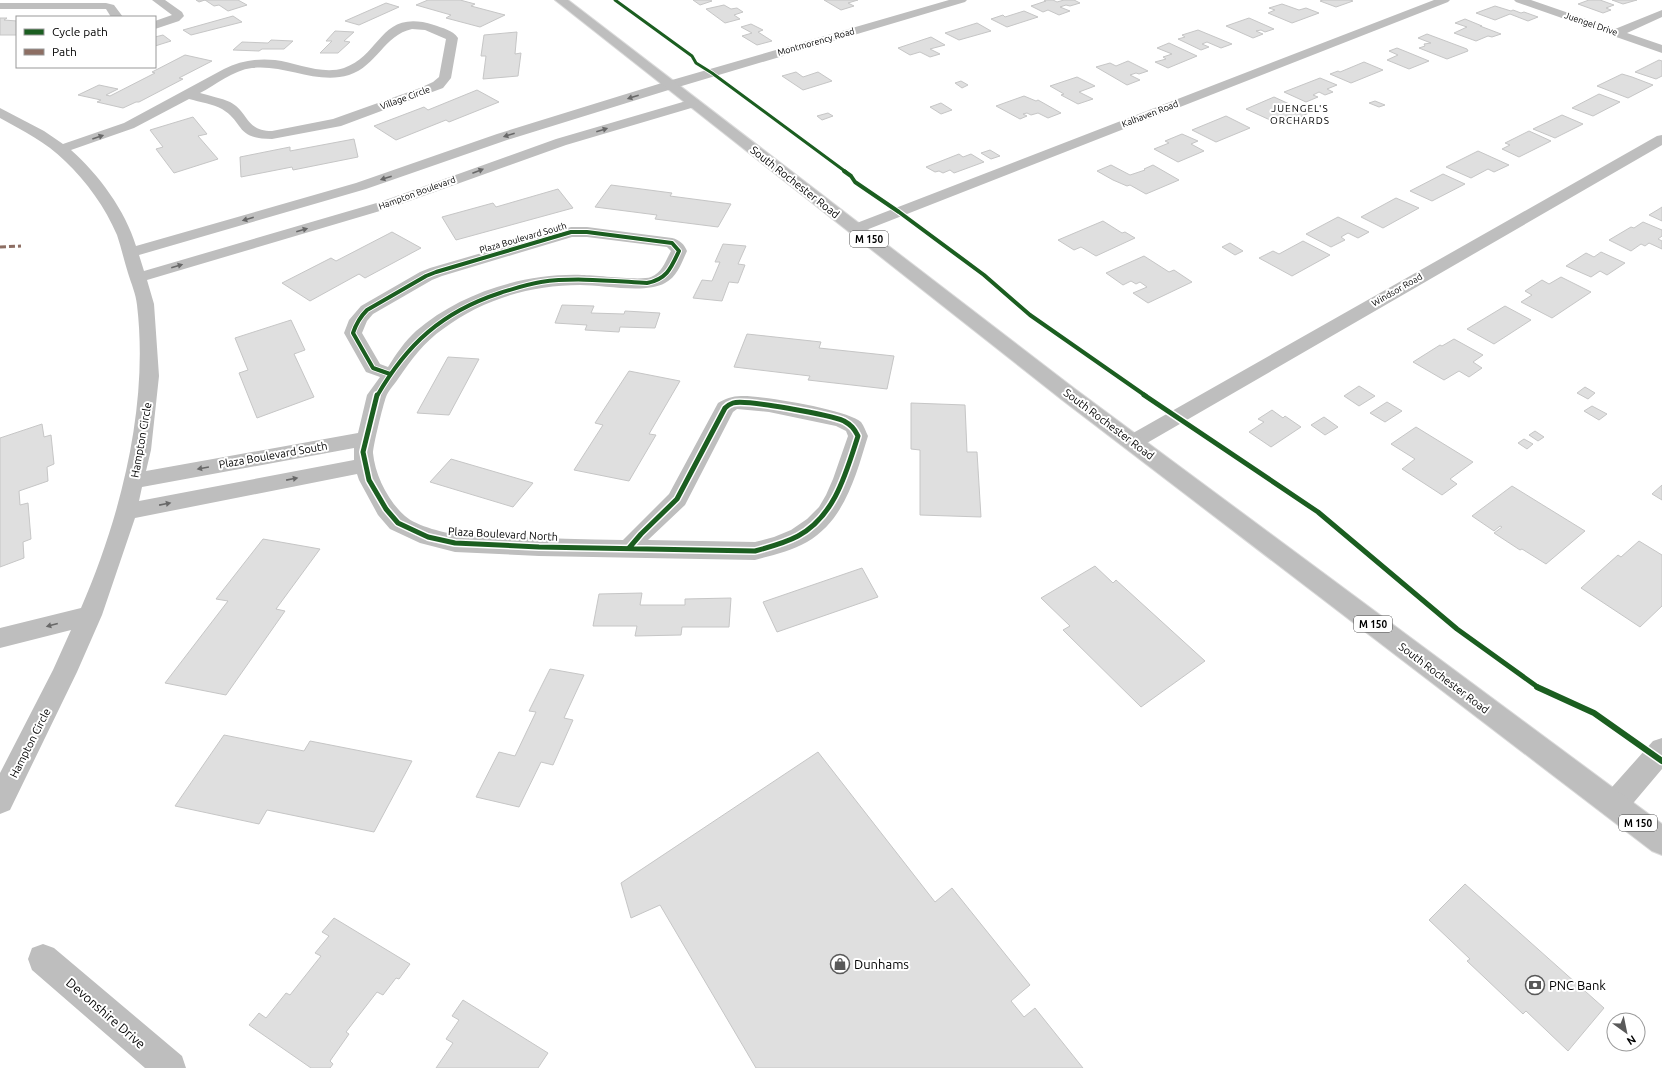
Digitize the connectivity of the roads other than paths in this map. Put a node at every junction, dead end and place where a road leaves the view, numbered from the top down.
1 (158, 0) edge
2 (561, 0) edge
3 (961, 0) edge
4 (1444, 0) edge
5 (1520, 0) edge
6 (0, 6) edge
7 (1662, 14) edge
8 (116, 16) edge
9 (156, 25) edge
10 (1616, 33) junction
11 (1662, 49) edge
12 (670, 85) junction
13 (188, 94) junction
14 (693, 103) junction
15 (0, 112) edge
16 (1662, 139) edge
17 (56, 145) junction
18 (855, 229) junction
19 (132, 252) junction
20 (140, 277) junction
21 (390, 374) junction
22 (365, 439) junction
23 (1133, 442) junction
24 (365, 465) junction
25 (135, 480) junction
26 (126, 512) junction
27 (629, 548) junction
28 (90, 615) junction
29 (0, 638) edge
30 (1662, 750) edge
31 (0, 801) edge
32 (1614, 805) junction
33 (1662, 842) edge
34 (43, 959) dead end
35 (170, 1068) edge

1 - 9 street
2 - 12 street, South Rochester Road / M 150
3 - 12 street, Montmorency Road
4 - 18 street, Kalhaven Road
5 - 10 street, Juengel Drive
6 - 8 street
7 - 10 street
10 - 11 street, Juengel Drive
12 - 14 street, South Rochester Road / M 150
12 -> 19 street
13 - 13 street, Village Circle
13 - 17 street, Village Circle
14 - 18 street, South Rochester Road / M 150
20 -> 14 street, Hampton Boulevard
15 - 17 street, Hampton Circle
16 - 23 street, Windsor Road
17 - 19 street, Hampton Circle
18 - 23 street, South Rochester Road / M 150
19 - 20 street, Hampton Circle
20 - 25 street, Hampton Circle
21 - 21 street, Plaza Boulevard South
21 - 22 street, Plaza Boulevard South
22 - 24 street, Plaza Boulevard North
22 -> 25 street, Plaza Boulevard South
23 - 32 street, South Rochester Road / M 150
26 -> 24 street
24 - 27 street, Plaza Boulevard North
25 - 26 street, Hampton Circle
26 - 28 street, Hampton Circle
27 - 27 street, Plaza Boulevard North
28 -> 29 street
28 - 31 street, Hampton Circle
30 - 32 street
32 - 33 street, South Rochester Road / M 150
34 - 35 street, Devonshire Drive

